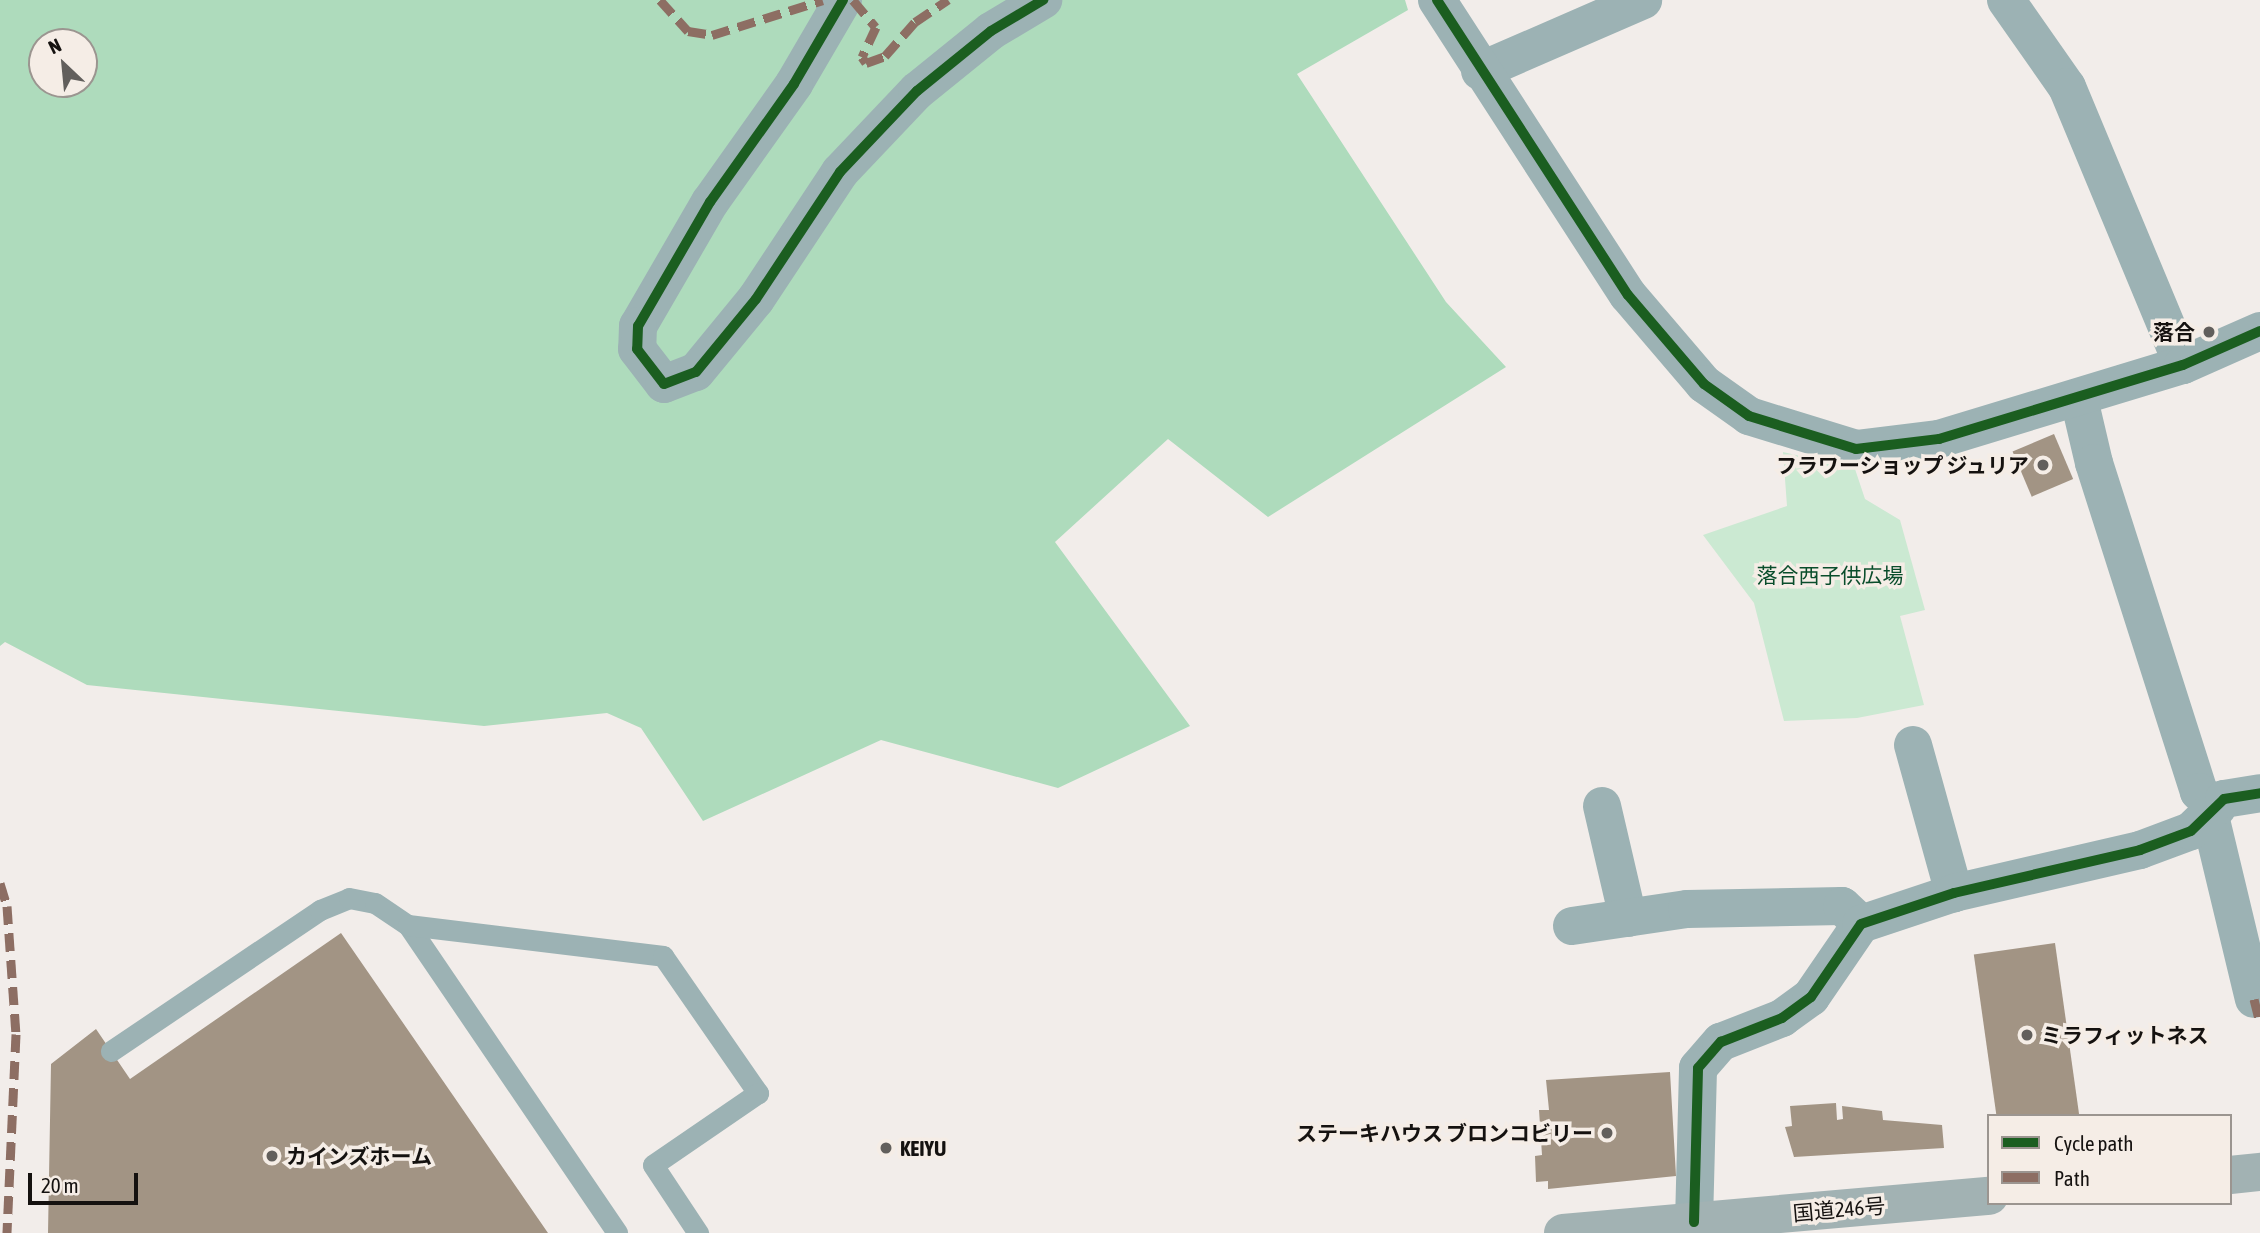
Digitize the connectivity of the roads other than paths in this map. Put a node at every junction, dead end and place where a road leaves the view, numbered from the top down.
1 (842, 0) edge
2 (1043, 0) edge
3 (1437, 0) edge
4 (1643, 0) edge
5 (2006, 0) edge
6 (1480, 71) junction
7 (2260, 331) edge
8 (2183, 365) junction
9 (2079, 399) junction
10 (1913, 745) dead end
11 (2260, 793) edge
12 (1602, 806) dead end
13 (2213, 812) junction
14 (1954, 893) junction
15 (1628, 918) junction
16 (1861, 924) junction
17 (408, 925) junction
18 (1572, 926) dead end
19 (2254, 999) dead end
20 (111, 1051) dead end
21 (2260, 1172) edge
22 (2232, 1175) edge
23 (1987, 1196) edge
24 (1694, 1222) junction
25 (617, 1233) edge
26 (698, 1233) edge
27 (1563, 1233) edge

1 - 2 street
3 - 6 street
4 - 6 street
5 - 8 street
6 - 9 street
7 - 8 street
8 - 9 street
9 - 13 street
10 - 14 street
11 - 13 street
12 - 15 street
13 - 14 street
13 - 19 street
14 - 16 street
15 - 16 street
15 - 18 street
16 - 24 street
17 - 20 lane
17 - 25 lane
17 - 26 lane
21 - 22 highway
23 - 24 highway, 国道246号
24 - 27 highway, 国道246号

